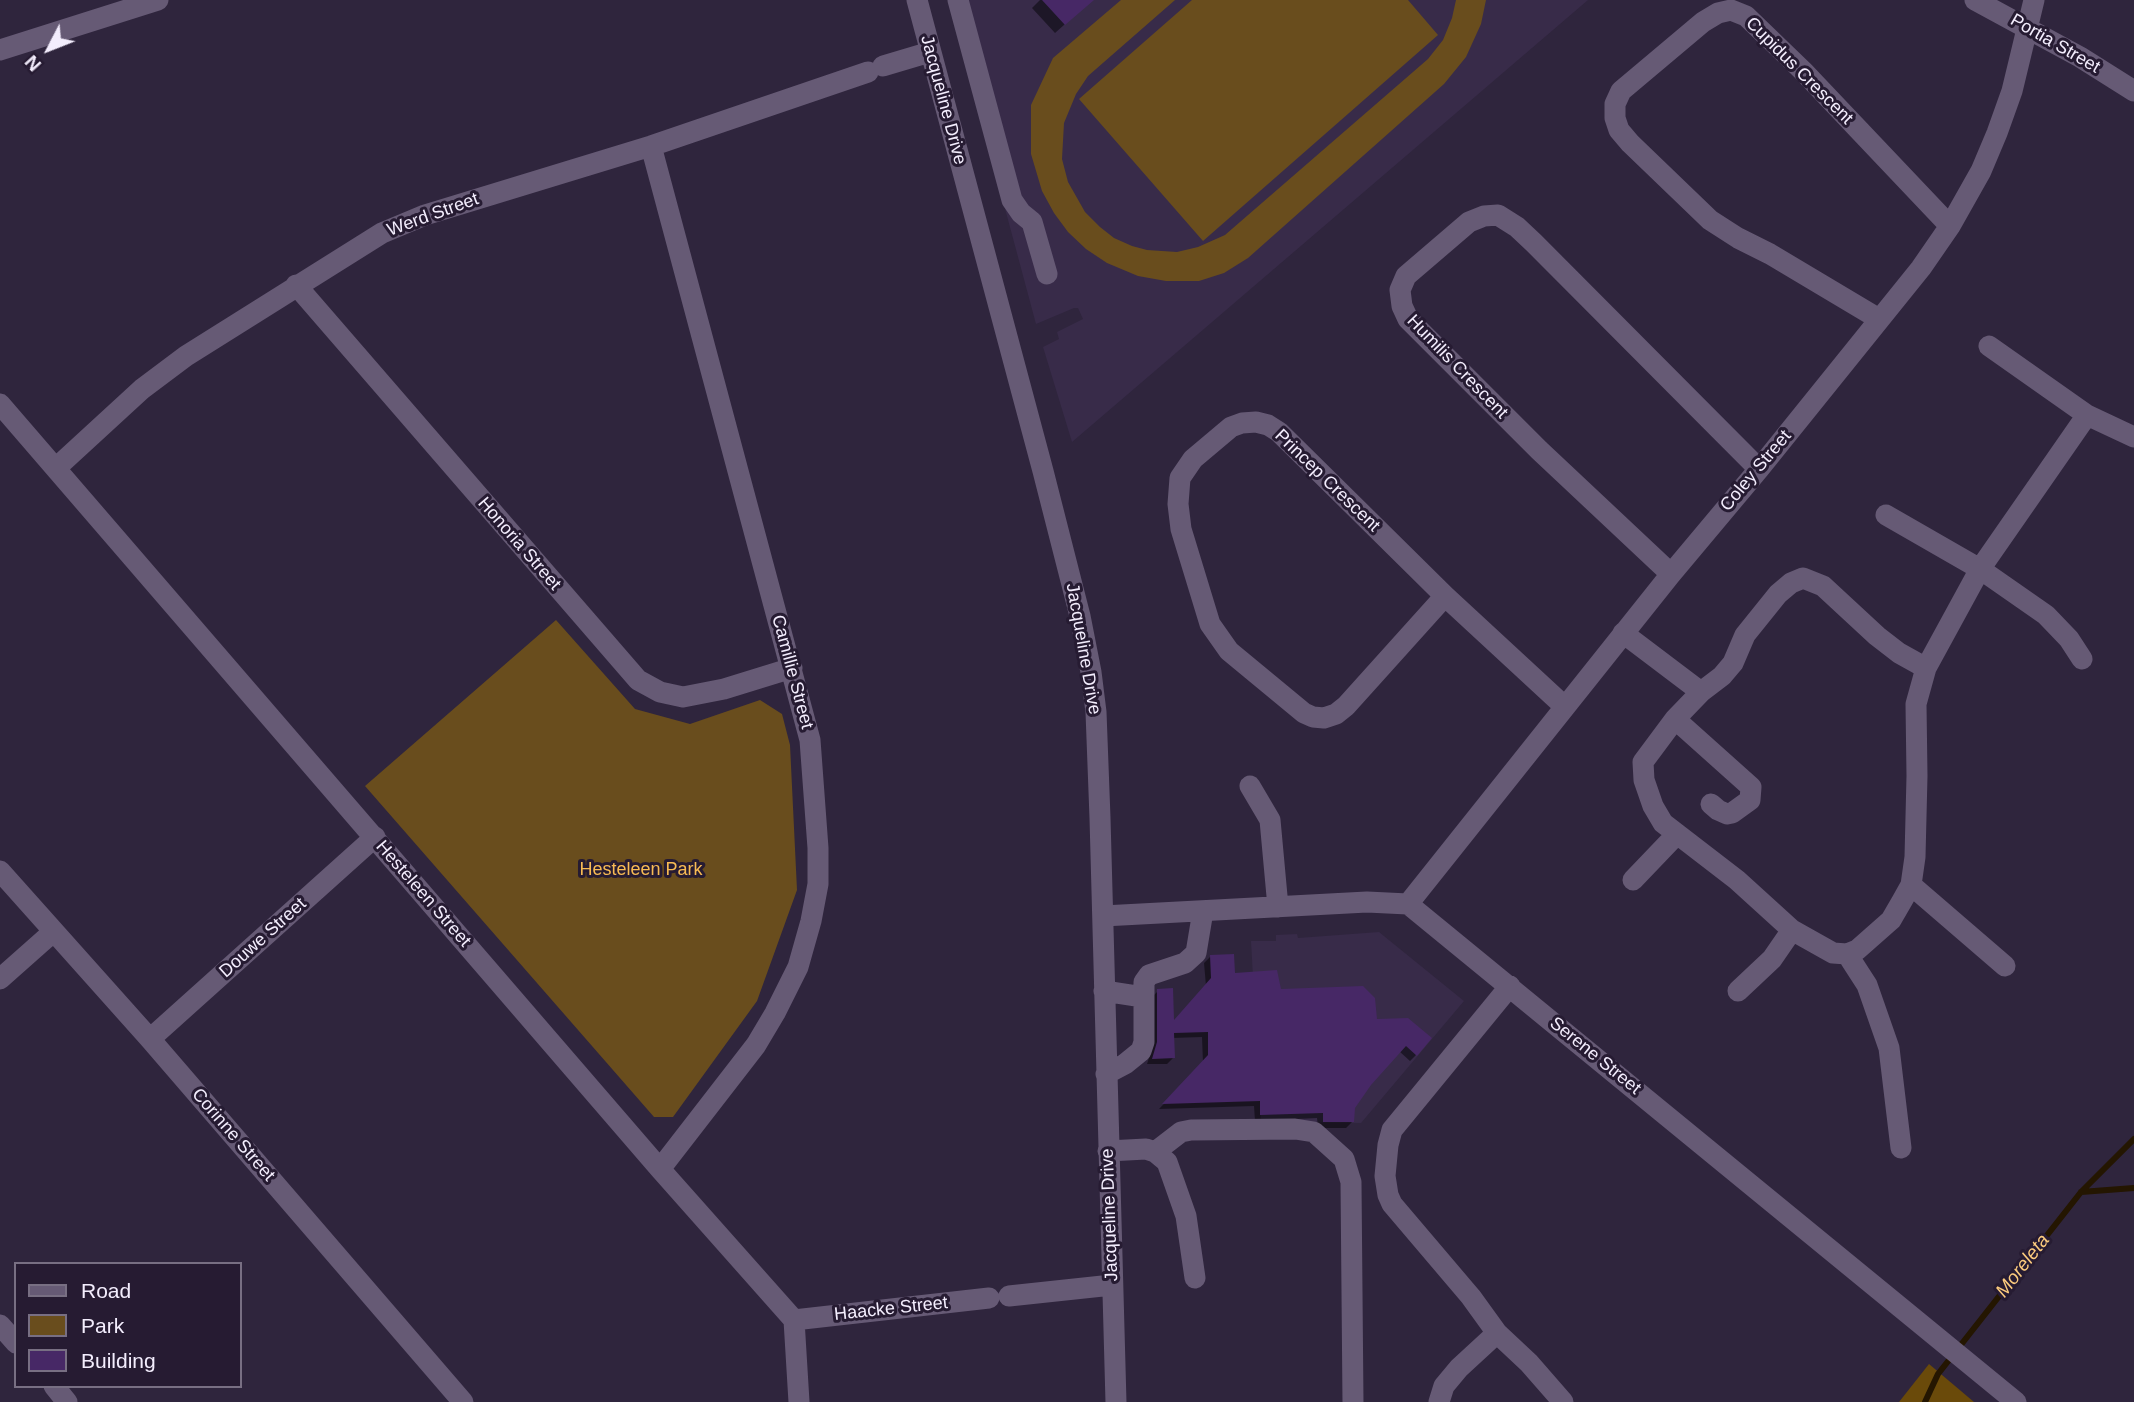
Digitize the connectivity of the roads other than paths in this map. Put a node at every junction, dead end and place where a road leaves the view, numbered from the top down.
1 (158, 0) edge
2 (917, 0) edge
3 (958, 0) edge
4 (1975, 0) edge
5 (2034, 0) edge
6 (2029, 28) junction
7 (0, 50) edge
8 (930, 52) junction
9 (2134, 91) edge
10 (651, 146) junction
11 (1950, 226) junction
12 (1047, 274) dead end
13 (296, 285) junction
14 (1879, 319) junction
15 (1989, 346) dead end
16 (0, 404) edge
17 (2087, 415) junction
18 (2134, 437) edge
19 (56, 468) junction
20 (1759, 469) junction
21 (1886, 515) dead end
22 (1980, 569) junction
23 (1671, 574) junction
24 (1445, 596) junction
25 (1623, 633) junction
26 (2082, 659) dead end
27 (792, 668) junction
28 (1926, 668) junction
29 (1701, 692) junction
30 (1564, 706) junction
31 (1675, 719) junction
32 (1250, 786) dead end
33 (1711, 804) dead end
34 (1677, 834) junction
35 (375, 837) junction
36 (0, 871) edge
37 (1633, 880) dead end
38 (1911, 885) junction
39 (1408, 904) junction
40 (1278, 906) junction
41 (1203, 911) junction
42 (1103, 916) junction
43 (1792, 930) junction
44 (52, 932) junction
45 (1847, 954) junction
46 (2005, 966) dead end
47 (0, 979) edge
48 (1510, 986) junction
49 (1104, 991) junction
50 (1738, 991) dead end
51 (1143, 997) junction
52 (150, 1039) junction
53 (1106, 1074) junction
54 (1901, 1148) dead end
55 (1108, 1151) junction
56 (1155, 1152) junction
57 (660, 1169) junction
58 (1195, 1278) dead end
59 (1112, 1285) junction
60 (793, 1320) junction
61 (0, 1325) edge
62 (1497, 1333) junction
63 (14, 1341) edge
64 (56, 1388) edge
65 (2014, 1400) edge
66 (68, 1402) edge
67 (463, 1402) edge
68 (799, 1402) edge
69 (1116, 1402) edge
70 (1353, 1402) edge
71 (1439, 1402) edge
72 (1563, 1402) edge

1 - 7 street
2 - 8 street, Jacqueline Drive
3 - 12 street
4 - 6 street, Portia Street
5 - 6 street, Coley Street
6 - 9 street, Portia Street
6 - 11 street, Coley Street
8 - 10 street, Werd Street
8 - 42 street, Jacqueline Drive
10 - 13 street, Werd Street
10 - 27 street, Camillie Street
11 - 14 street, Coley Street
11 - 14 street, Cupidus Crescent
13 - 19 street, Werd Street
13 - 27 street, Honoria Street
14 - 20 street, Coley Street
15 - 17 street
16 - 19 street, Hesteleen Street
17 - 18 street
17 - 22 street
19 - 35 street, Hesteleen Street
20 - 23 street, Coley Street
20 - 23 street, Humilis Crescent
21 - 22 street
22 - 26 street
22 - 28 street
23 - 25 street, Coley Street
24 - 24 street, Princep Crescent
24 - 30 street, Princep Crescent
25 - 29 street
25 - 30 street, Coley Street
27 - 57 street, Camillie Street
28 - 29 street
28 - 38 street
29 - 31 street
30 - 39 street, Coley Street
31 - 33 street
31 - 34 street
32 - 40 street
34 - 37 street
34 - 43 street
35 - 52 street, Douwe Street
35 - 57 street, Hesteleen Street
36 - 44 street, Corinne Street
38 - 45 street
38 - 46 street
39 - 40 street
39 - 48 street, Serene Street
40 - 41 street
41 - 42 street
41 - 51 street
42 - 49 street, Jacqueline Drive
43 - 45 street
43 - 50 street
44 - 47 street
44 - 52 street, Corinne Street
45 - 54 street
48 - 62 street
48 - 65 street, Serene Street
49 - 51 street
49 - 53 street, Jacqueline Drive
51 - 53 street
52 - 67 street, Corinne Street
53 - 55 street, Jacqueline Drive
55 - 56 street
55 - 59 street, Jacqueline Drive
56 - 58 street
56 - 70 street
57 - 60 street, Hesteleen Street
59 - 60 street, Haacke Street
59 - 69 street, Jacqueline Drive
60 - 68 street
61 - 63 street
62 - 71 street
62 - 72 street
64 - 66 street

